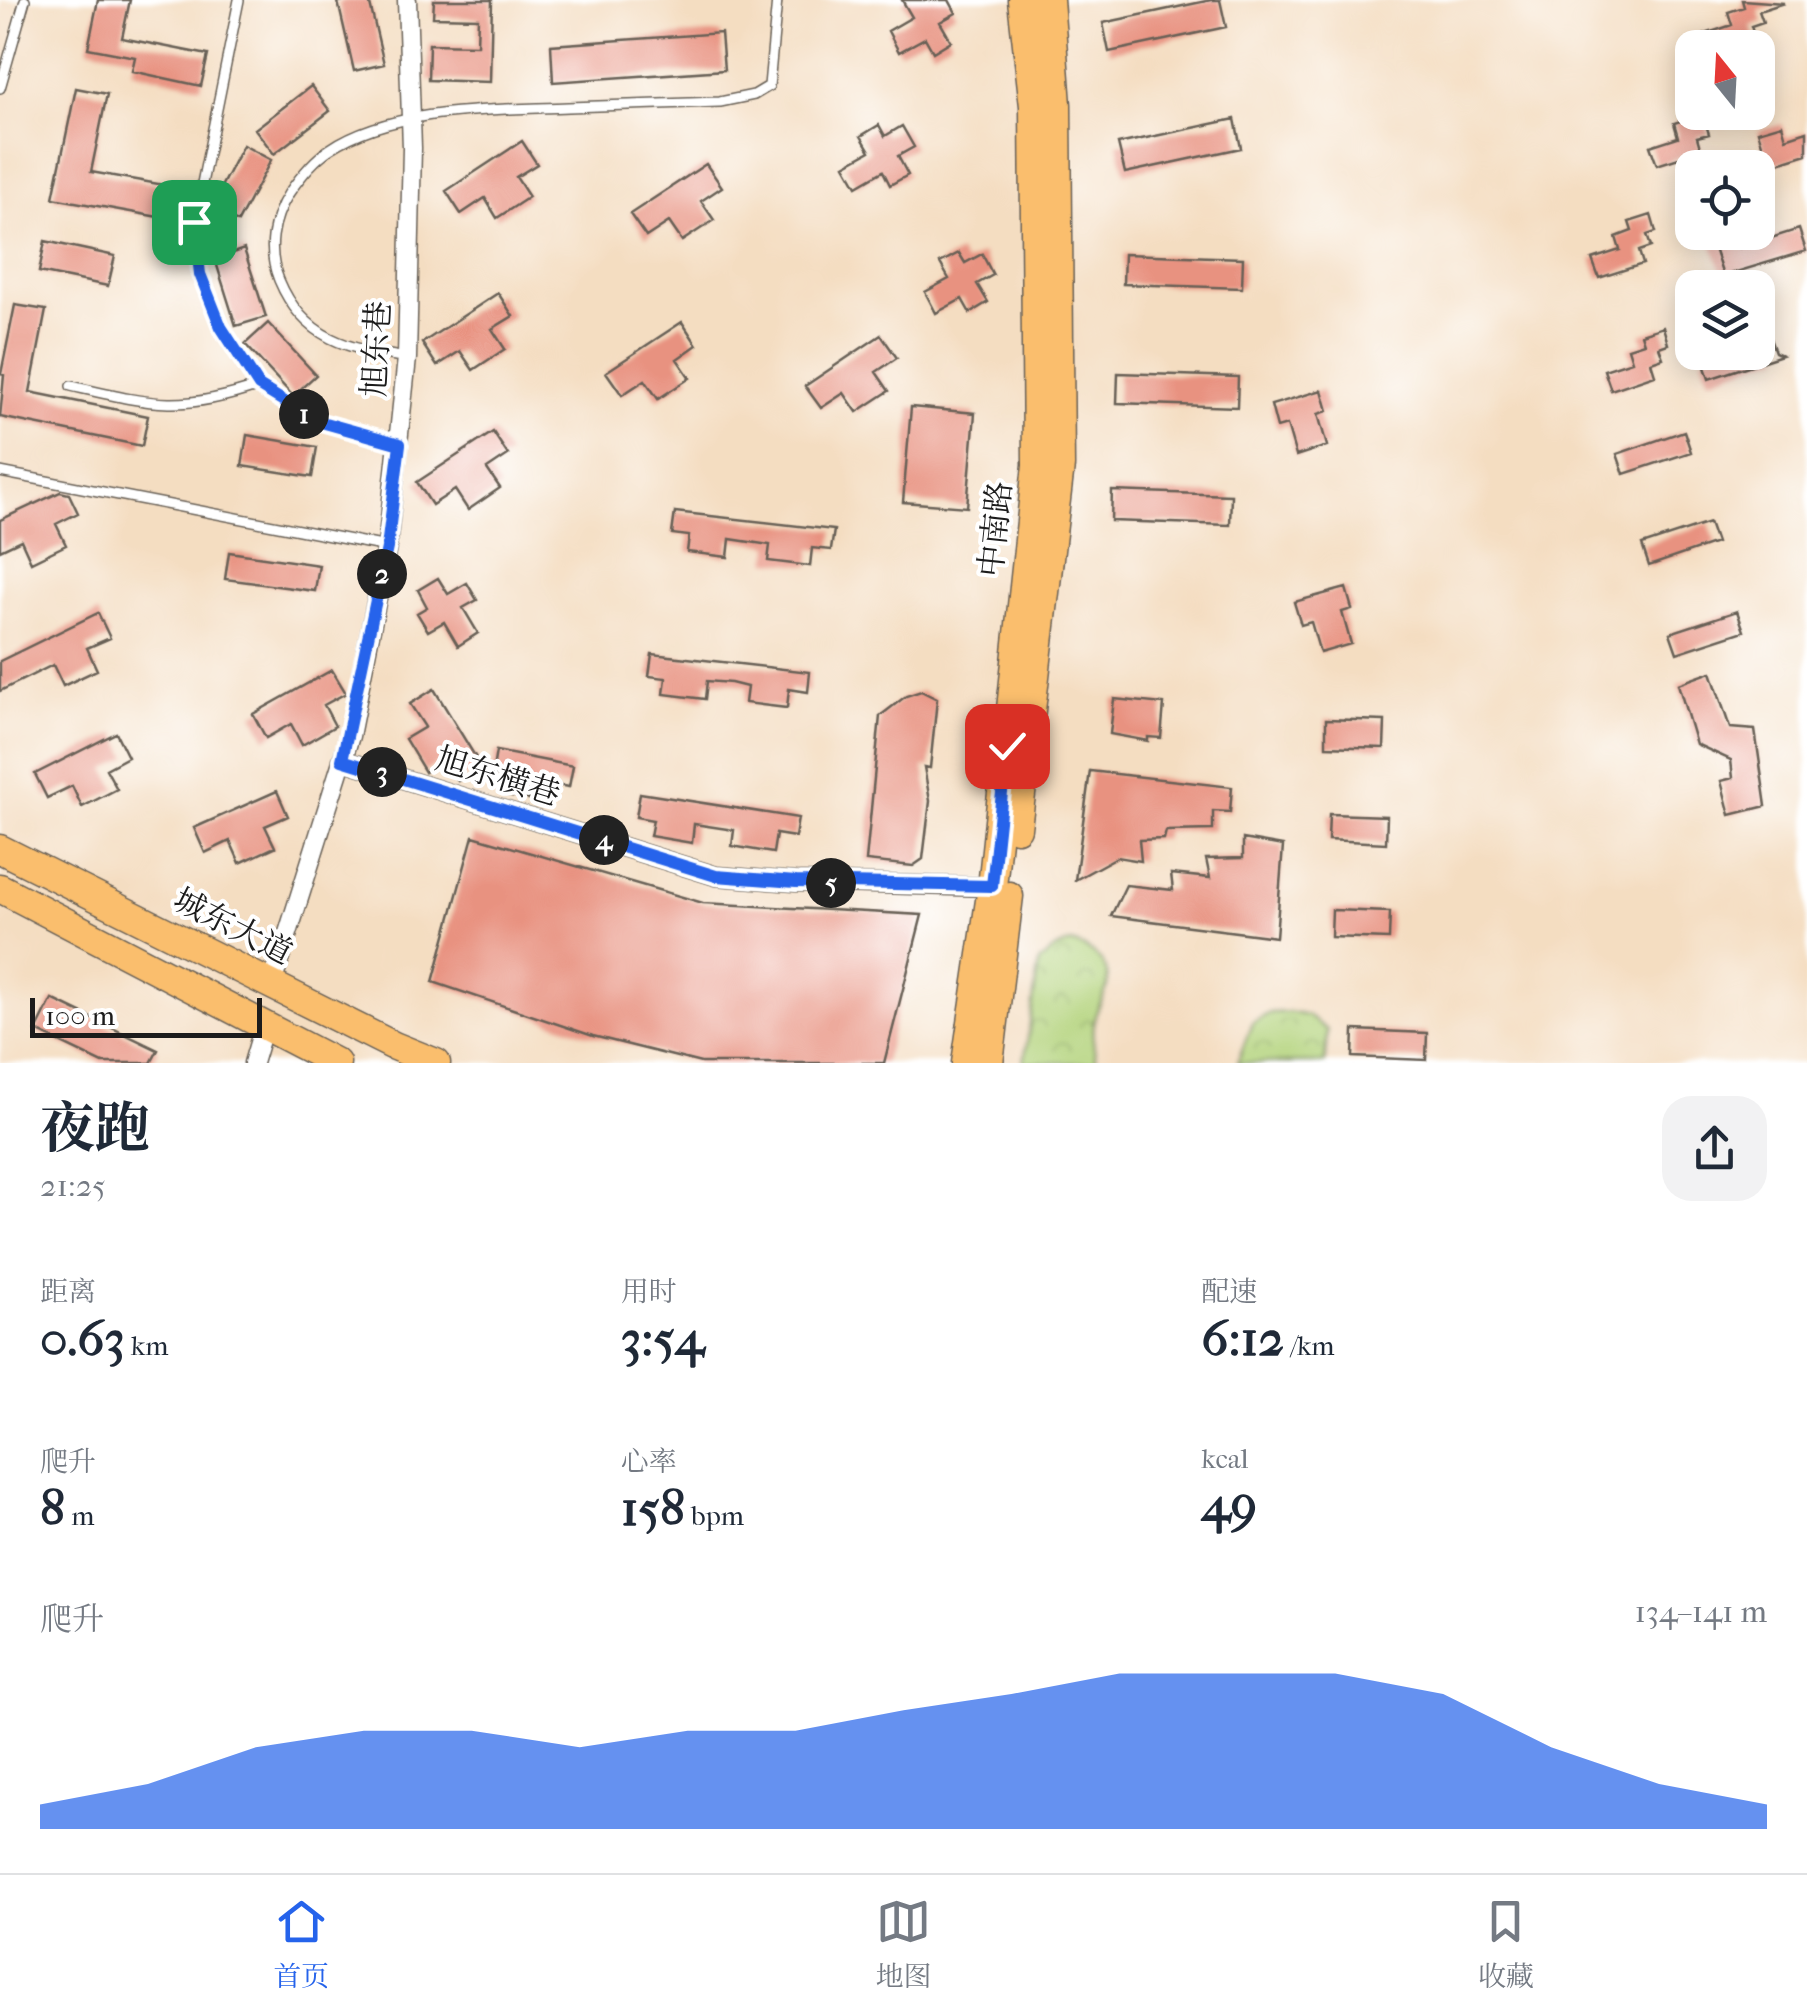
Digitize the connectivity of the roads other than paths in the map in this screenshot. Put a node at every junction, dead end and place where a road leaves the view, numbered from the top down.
1 (26, 0) edge
2 (239, 0) edge
3 (407, 0) edge
4 (777, 0) edge
5 (1022, 0) edge
6 (1049, 0) edge
7 (3, 68) edge
8 (0, 88) edge
9 (411, 120) junction
10 (407, 358) junction
11 (71, 386) dead end
12 (259, 386) junction
13 (400, 444) junction
14 (0, 472) edge
15 (387, 548) junction
16 (342, 760) junction
17 (0, 849) edge
18 (992, 886) junction
19 (0, 888) edge
20 (272, 984) junction
21 (264, 1026) junction
22 (253, 1063) edge
23 (336, 1063) edge
24 (436, 1063) edge
25 (966, 1063) edge
26 (988, 1063) edge

1 - 7 lane
2 - 12 lane
3 - 9 street, 旭东巷
4 - 9 lane
5 - 18 main road, 中南路
6 - 26 main road, 中南路
7 - 8 lane
9 - 10 street, 旭东巷
9 - 10 lane
10 - 13 street, 旭东巷
11 - 12 lane
12 - 13 lane
13 - 15 street, 旭东巷
14 - 15 lane
15 - 16 street, 旭东巷
16 - 18 street, 旭东横巷
16 - 20 street, 旭东巷
17 - 20 main road, 城东大道
18 - 25 main road, 中南路
19 - 21 main road
20 - 24 main road, 城东大道
21 - 22 street
21 - 23 main road

